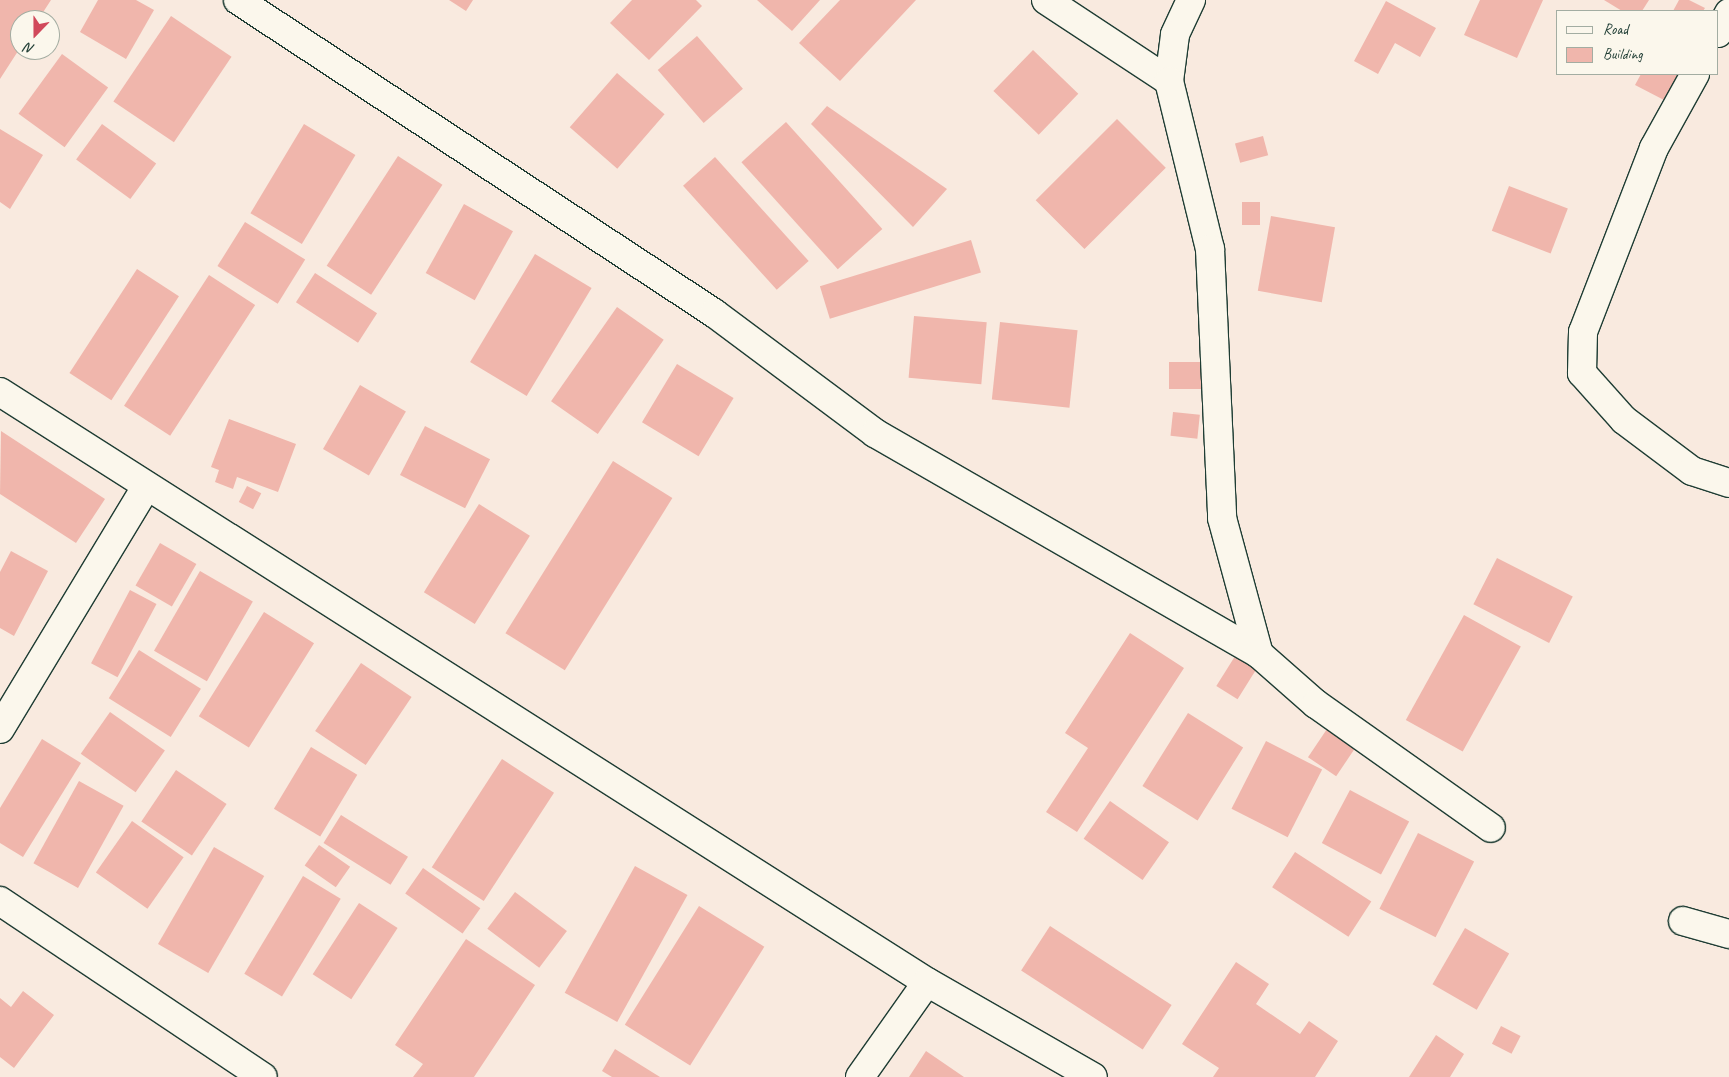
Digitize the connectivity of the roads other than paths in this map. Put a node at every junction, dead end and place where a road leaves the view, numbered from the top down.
1 (238, 0) edge
2 (1046, 0) edge
3 (1191, 0) edge
4 (1729, 13) edge
5 (1719, 32) edge
6 (1695, 75) edge
7 (1169, 81) junction
8 (0, 392) edge
9 (1729, 483) edge
10 (146, 487) junction
11 (1260, 654) junction
12 (0, 729) edge
13 (1491, 828) dead end
14 (0, 901) edge
15 (1683, 921) dead end
16 (1729, 934) edge
17 (927, 982) junction
18 (263, 1077) edge
19 (860, 1077) edge
20 (1093, 1077) edge

1 - 11 street
2 - 7 street
3 - 7 street
4 - 5 street
6 - 9 street
7 - 11 street
8 - 10 street
10 - 12 street
10 - 17 street
11 - 13 street
14 - 18 street
15 - 16 street
17 - 19 street
17 - 20 street

